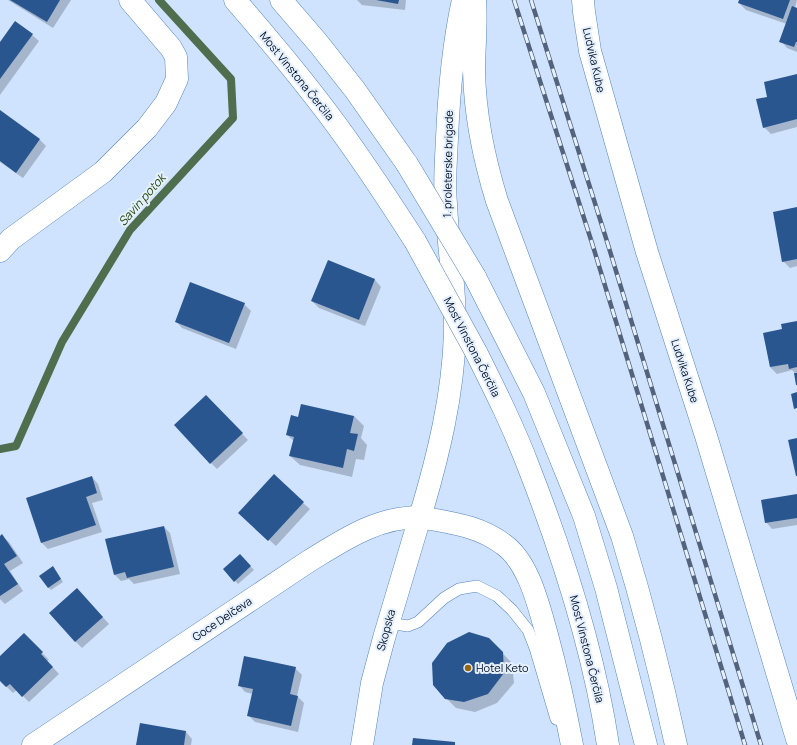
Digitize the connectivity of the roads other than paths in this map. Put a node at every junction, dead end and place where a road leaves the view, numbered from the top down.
1 (130, 0) edge
2 (235, 0) edge
3 (281, 0) edge
4 (463, 0) edge
5 (475, 0) edge
6 (583, 0) edge
7 (0, 251) edge
8 (420, 517) junction
9 (388, 623) junction
10 (790, 692) edge
11 (567, 721) junction
12 (797, 739) edge
13 (33, 745) edge
14 (362, 745) edge
15 (572, 745) edge
16 (608, 745) edge
17 (646, 745) edge
18 (676, 745) edge

1 - 7 main road
2 - 16 main road, Most Vinstona Čerčila, bridge
3 - 17 main road, bridge
4 - 8 main road, 1. proleterske brigade
5 - 18 main road
6 - 10 main road, Ludvika Kube
8 - 9 main road, Skopska
8 - 11 main road, Goce Delčeva
8 - 13 main road, Goce Delčeva
9 - 11 lane
9 - 14 main road, Skopska
10 - 12 main road, Ludvika Kube
11 - 15 main road, Goce Delčeva

